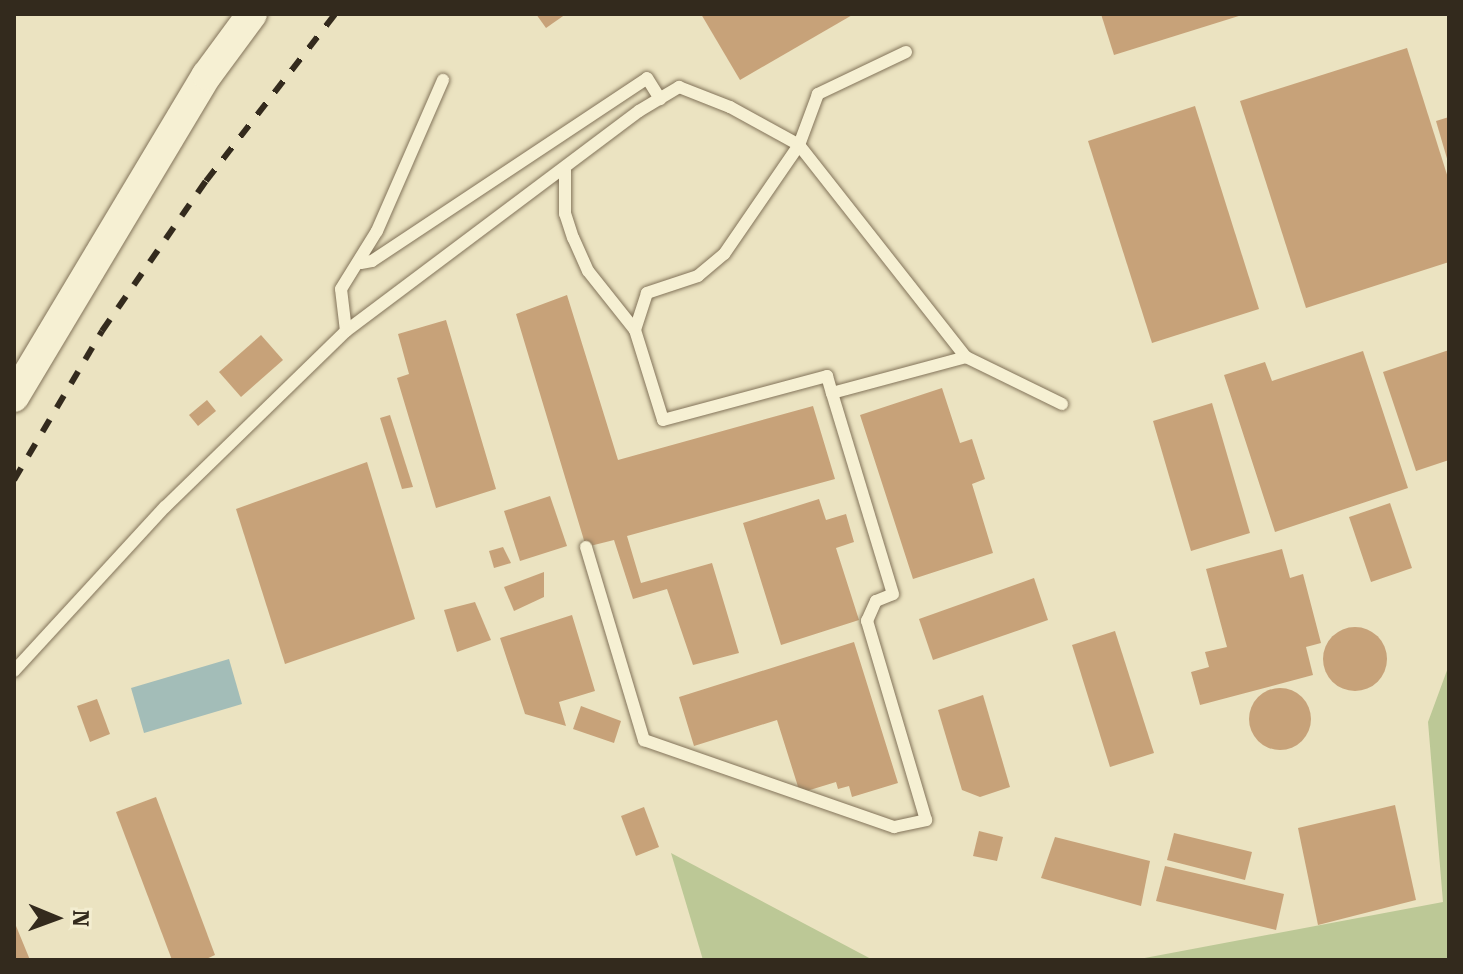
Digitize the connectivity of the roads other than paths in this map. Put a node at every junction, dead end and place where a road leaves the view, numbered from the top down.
1 (252, 14) edge
2 (906, 52) dead end
3 (443, 80) dead end
4 (660, 99) junction
5 (799, 145) junction
6 (565, 170) junction
7 (361, 263) junction
8 (635, 330) junction
9 (346, 331) junction
10 (966, 357) junction
11 (832, 393) junction
12 (14, 397) edge
13 (1062, 404) dead end
14 (586, 547) dead end
15 (14, 671) edge

1 - 12 street
2 - 5 lane
3 - 7 lane
4 - 5 lane
4 - 6 lane
4 - 7 lane
5 - 8 lane
5 - 10 lane
6 - 8 lane
6 - 9 lane
7 - 9 lane
8 - 11 lane
9 - 15 lane
10 - 11 lane
10 - 13 lane
11 - 14 lane

